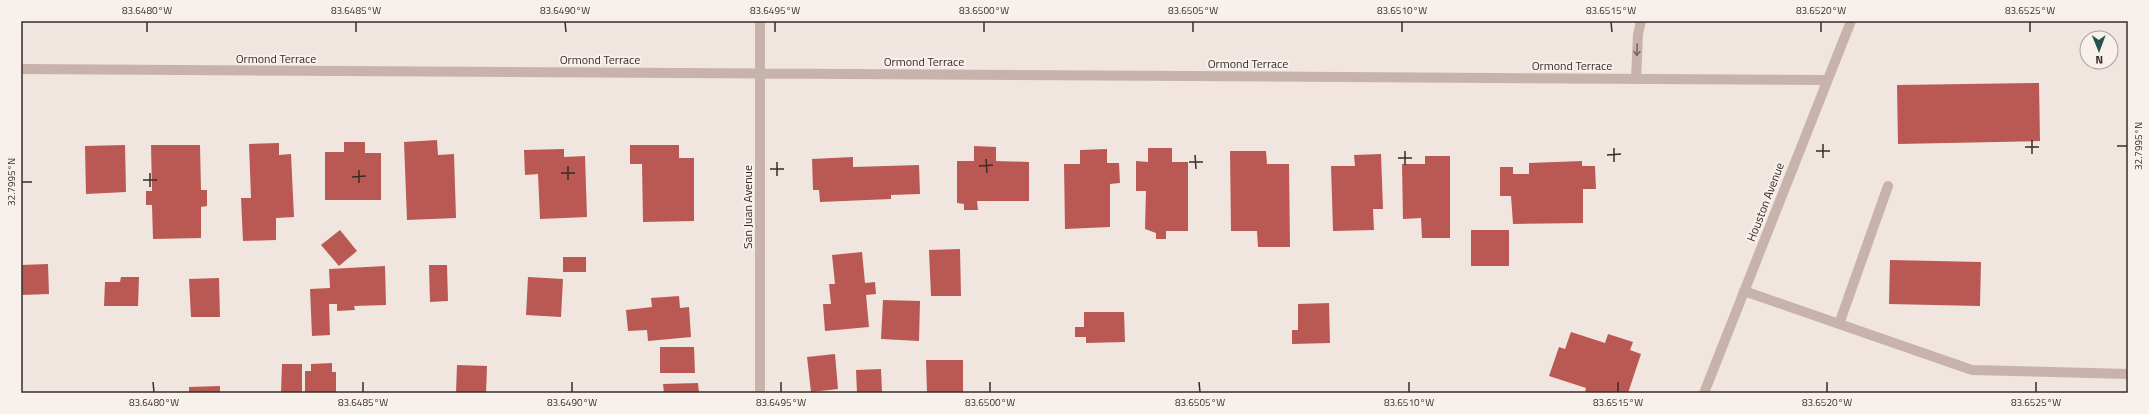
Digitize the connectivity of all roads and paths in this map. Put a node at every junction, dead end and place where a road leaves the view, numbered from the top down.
1 (760, 21) edge
2 (1641, 21) edge
3 (1851, 21) edge
4 (21, 69) edge
5 (760, 73) junction
6 (1636, 79) junction
7 (1827, 80) junction
8 (1888, 186) dead end
9 (1744, 291) junction
10 (1839, 324) junction
11 (2128, 374) edge
12 (760, 393) edge
13 (1704, 393) edge

1 - 5 street, San Juan Avenue
2 -> 6 street
3 - 7 street, Houston Avenue
4 - 5 street, Ormond Terrace
5 - 6 street, Ormond Terrace
5 - 12 street, San Juan Avenue
6 - 7 street, Ormond Terrace
7 - 9 street, Houston Avenue
8 - 10 street
9 - 10 street
9 - 13 street, Houston Avenue
10 - 11 street

